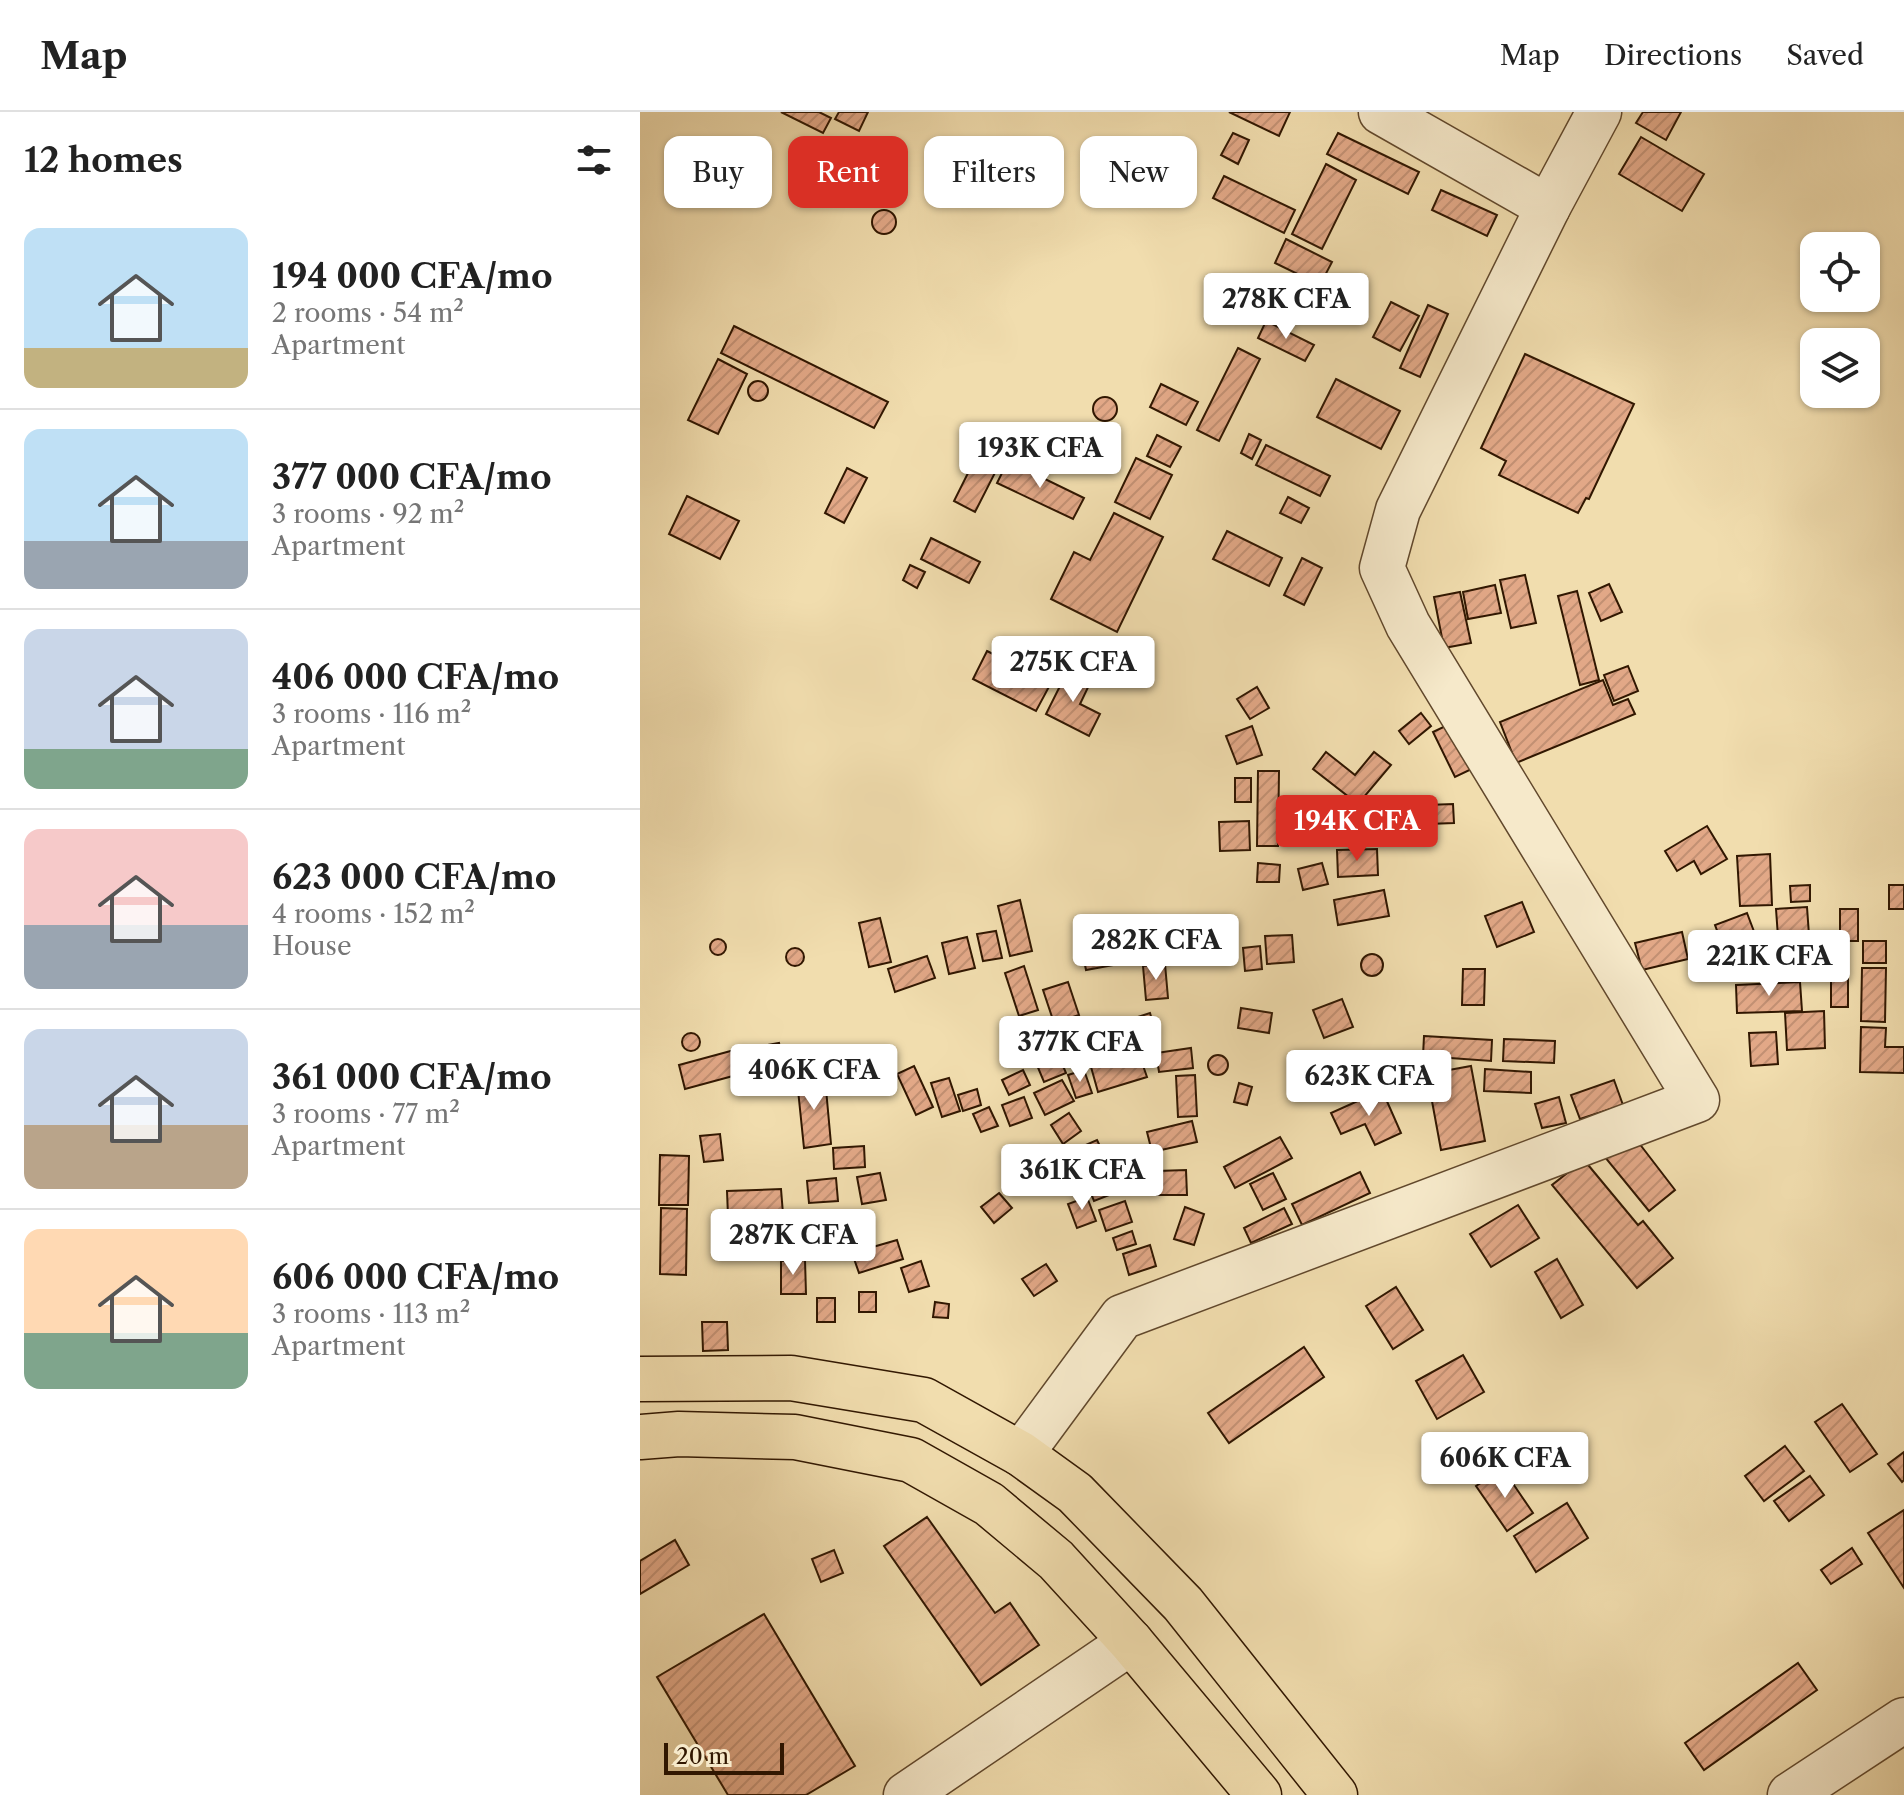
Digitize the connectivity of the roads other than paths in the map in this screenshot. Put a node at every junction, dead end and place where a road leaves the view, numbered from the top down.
1 (1381, 112) edge
2 (1599, 112) edge
3 (1548, 207) junction
4 (640, 1379) edge
5 (640, 1437) edge
6 (1021, 1454) junction
7 (1131, 1642) junction
8 (1904, 1720) edge
9 (906, 1795) edge
10 (1259, 1795) edge
11 (1335, 1795) edge
12 (1790, 1795) edge

1 - 3 street
2 - 3 street
3 - 6 street
4 - 6 highway
5 - 7 highway
6 - 11 highway
7 - 9 street
7 - 10 highway
8 - 12 street

